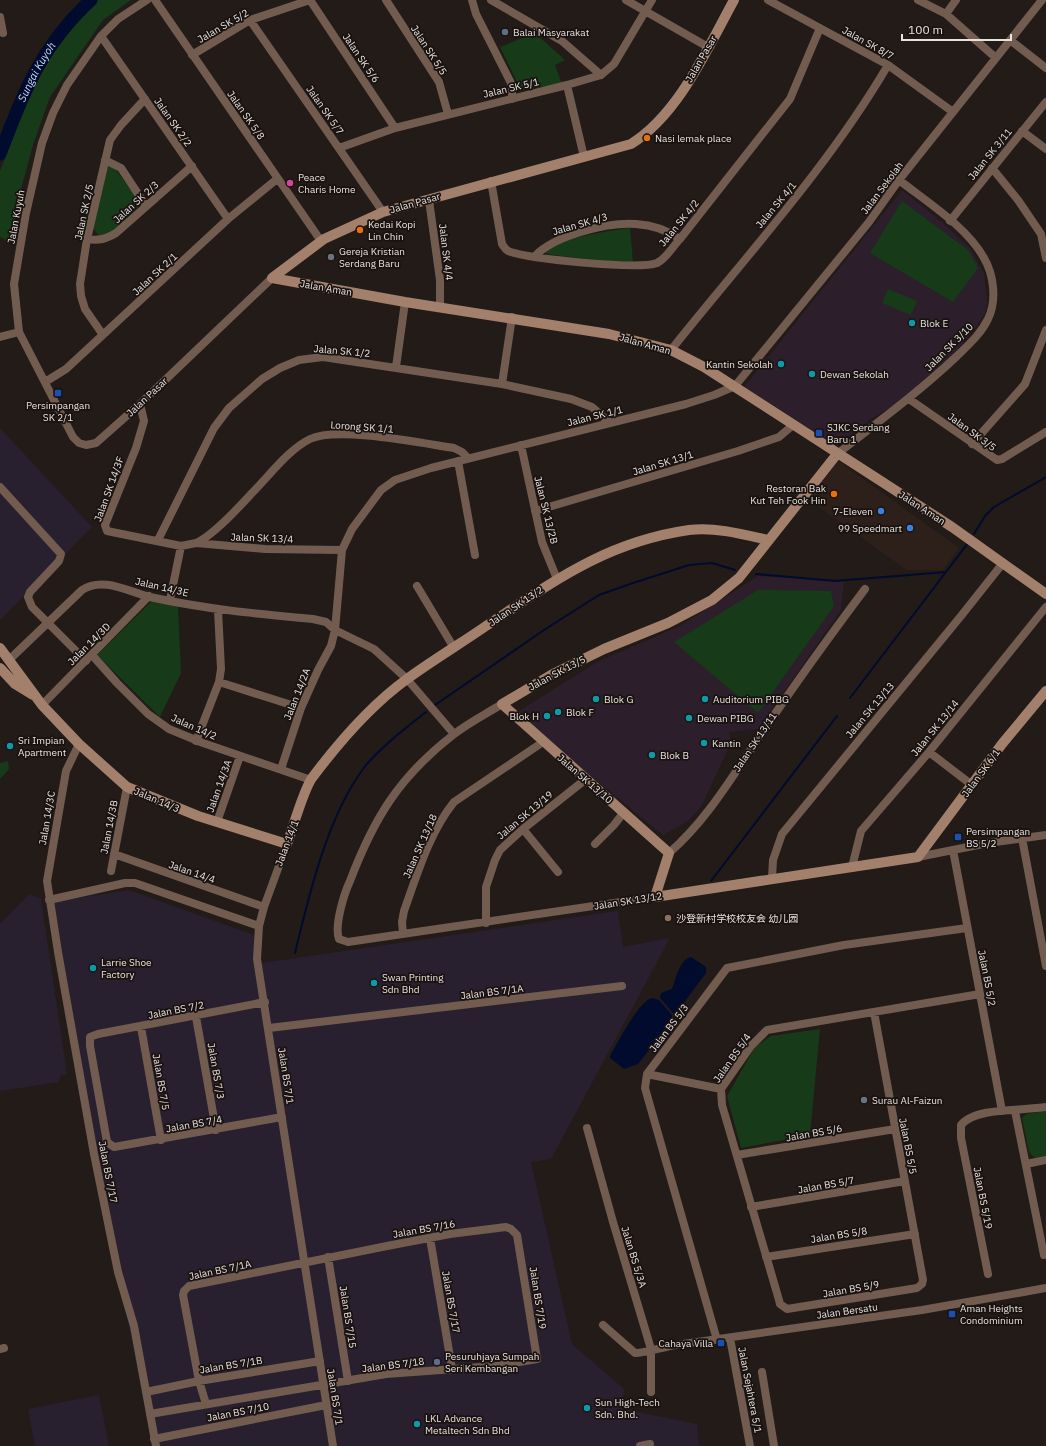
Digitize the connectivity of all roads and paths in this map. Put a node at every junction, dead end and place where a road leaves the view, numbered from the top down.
1 (147, 0) edge
2 (155, 0) edge
3 (310, 0) edge
4 (386, 0) edge
5 (472, 0) edge
6 (492, 0) edge
7 (626, 0) edge
8 (652, 0) edge
9 (734, 0) edge
10 (768, 0) edge
11 (918, 0) edge
12 (956, 0) edge
13 (1042, 0) edge
14 (646, 11) junction
15 (946, 14) junction
16 (0, 16) edge
17 (250, 20) junction
18 (820, 28) junction
19 (3, 33) dead end
20 (101, 36) junction
21 (1010, 40) junction
22 (708, 47) junction
23 (192, 55) junction
24 (996, 58) junction
25 (888, 66) junction
26 (1046, 68) edge
27 (601, 75) junction
28 (567, 85) junction
29 (145, 99) junction
30 (512, 99) junction
31 (1046, 102) edge
32 (954, 112) junction
33 (448, 114) junction
34 (395, 128) junction
35 (1022, 131) junction
36 (339, 148) junction
37 (1046, 149) edge
38 (584, 157) junction
39 (105, 160) junction
40 (192, 166) junction
41 (992, 168) junction
42 (277, 179) junction
43 (899, 180) junction
44 (491, 181) junction
45 (428, 200) junction
46 (146, 206) junction
47 (383, 212) junction
48 (228, 219) junction
49 (950, 221) junction
50 (87, 239) junction
51 (680, 239) junction
52 (321, 241) junction
53 (535, 256) junction
54 (1046, 258) edge
55 (272, 278) junction
56 (405, 302) junction
57 (440, 307) junction
58 (512, 318) junction
59 (1046, 330) edge
60 (19, 332) junction
61 (103, 335) junction
62 (0, 338) edge
63 (671, 350) junction
64 (396, 367) junction
65 (45, 382) junction
66 (502, 384) junction
67 (735, 386) junction
68 (909, 399) junction
69 (140, 404) junction
70 (610, 423) junction
71 (793, 425) junction
72 (1046, 432) edge
73 (96, 443) joint
74 (972, 444) junction
75 (521, 445) junction
76 (837, 454) junction
77 (468, 458) junction
78 (458, 461) junction
79 (0, 487) edge
80 (535, 511) junction
81 (158, 540) junction
82 (768, 540) junction
83 (196, 543) junction
84 (181, 546) junction
85 (342, 550) junction
86 (475, 555) dead end
87 (1003, 563) junction
88 (557, 579) junction
89 (417, 586) dead end
90 (864, 590) dead end
91 (1046, 594) edge
92 (149, 596) junction
93 (170, 600) junction
94 (1046, 607) edge
95 (218, 610) junction
96 (48, 623) junction
97 (335, 630) junction
98 (0, 648) edge
99 (454, 648) junction
100 (89, 658) junction
101 (5, 660) edge
102 (0, 668) edge
103 (407, 679) junction
104 (219, 682) junction
105 (1046, 692) edge
106 (39, 701) junction
107 (502, 704) junction
108 (301, 708) junction
109 (454, 734) junction
110 (196, 741) junction
111 (542, 742) junction
112 (79, 744) junction
113 (929, 752) junction
114 (240, 756) junction
115 (281, 768) junction
116 (586, 779) junction
117 (311, 780) junction
118 (972, 785) junction
119 (127, 787) junction
120 (624, 812) junction
121 (217, 822) junction
122 (523, 829) junction
123 (1046, 834) edge
124 (1022, 838) junction
125 (287, 844) junction
126 (595, 844) dead end
127 (953, 850) junction
128 (669, 853) junction
129 (114, 854) junction
130 (918, 857) junction
131 (852, 867) junction
132 (111, 871) dead end
133 (558, 872) dead end
134 (772, 878) junction
135 (655, 897) junction
136 (49, 900) junction
137 (264, 907) junction
138 (486, 923) junction
139 (260, 926) junction
140 (967, 928) junction
141 (403, 934) junction
142 (339, 940) joint
143 (1046, 966) edge
144 (622, 986) dead end
145 (980, 994) junction
146 (265, 1002) junction
147 (874, 1012) junction
148 (196, 1016) junction
149 (141, 1027) junction
150 (268, 1028) junction
151 (647, 1074) junction
152 (721, 1088) junction
153 (1046, 1108) edge
154 (1002, 1110) junction
155 (1015, 1111) junction
156 (282, 1117) junction
157 (587, 1128) dead end
158 (895, 1128) junction
159 (216, 1130) junction
160 (161, 1140) junction
161 (110, 1146) joint
162 (737, 1155) junction
163 (1046, 1160) edge
164 (1026, 1164) junction
165 (905, 1181) junction
166 (751, 1207) junction
167 (915, 1234) junction
168 (430, 1238) junction
169 (518, 1240) joint
170 (1044, 1255) dead end
171 (328, 1257) junction
172 (766, 1257) junction
173 (305, 1263) junction
174 (988, 1274) dead end
175 (922, 1284) joint
176 (1046, 1288) edge
177 (783, 1307) joint
178 (603, 1325) dead end
179 (730, 1338) junction
180 (717, 1340) junction
181 (651, 1349) junction
182 (537, 1359) joint
183 (320, 1361) junction
184 (452, 1369) junction
185 (762, 1372) dead end
186 (348, 1380) junction
187 (199, 1381) junction
188 (322, 1384) junction
189 (146, 1392) junction
190 (651, 1392) dead end
191 (206, 1404) junction
192 (326, 1405) junction
193 (150, 1414) junction
194 (155, 1443) edge
195 (650, 1444) dead end
196 (333, 1446) edge
197 (640, 1446) edge
198 (750, 1446) edge
199 (774, 1446) edge

1 - 20 street, Jalan Kuyuh
2 - 23 street, Jalan SK 5/8
3 - 17 street, Jalan SK 5/2
3 - 34 street, Jalan SK 5/6
4 - 33 street, Jalan SK 5/5
5 - 30 street
6 - 27 street
7 - 14 street
8 - 14 street, Jalan SK 5/1
9 - 22 street, Jalan Pasar
10 - 18 street, Jalan SK 8/7
11 - 15 street
12 - 15 street
13 - 21 street, Jalan Sekolah
14 - 22 street
14 - 27 street, Jalan SK 5/1
15 - 24 street
16 - 19 street
17 - 23 street, Jalan SK 5/2
17 - 36 street, Jalan SK 5/7
18 - 25 street, Jalan SK 8/7
18 - 51 street, Jalan SK 4/2
20 - 29 street, Jalan SK 2/2
20 - 60 street, Jalan Kuyuh
21 - 24 street, Jalan Sekolah
21 - 26 street
22 - 38 street, Jalan Pasar
23 - 42 street, Jalan SK 5/8
24 - 32 street, Jalan Sekolah
25 - 32 street, Jalan SK 8/7
25 - 63 street, Jalan SK 4/1
27 - 28 street, Jalan SK 5/1
28 - 30 street, Jalan SK 5/1
28 - 38 street
29 - 39 street, Jalan SK 2/5
29 - 40 street, Jalan SK 2/2
30 - 33 street, Jalan SK 5/1
31 - 35 street, Jalan SK 3/11
32 - 43 street, Jalan Sekolah
33 - 34 street, Jalan SK 5/1
34 - 36 street, Jalan SK 5/1
35 - 37 street
35 - 41 street, Jalan SK 3/11
36 - 47 street, Jalan SK 5/7
38 - 44 street, Jalan Pasar
39 - 46 street
39 - 50 street, Jalan SK 2/5
40 - 46 street, Jalan SK 2/3
40 - 48 street, Jalan SK 2/2
41 - 49 street, Jalan SK 3/11
41 - 54 street
42 - 48 street, Jalan SK 2/1
42 - 52 street, Jalan SK 5/8
43 - 49 street, Jalan SK 3/10
43 - 67 street, Jalan Sekolah
44 - 45 street, Jalan Pasar
44 - 53 street, Jalan SK 4/2
45 - 47 street, Jalan Pasar
45 - 57 street, Jalan SK 4/4
46 - 50 street, Jalan SK 2/3
47 - 52 street, Jalan Pasar
48 - 61 street, Jalan SK 2/1
49 - 68 street, Jalan SK 3/10
50 - 61 street, Jalan SK 2/5
51 - 53 street, Jalan SK 4/3
51 - 53 street, Jalan SK 4/2
52 - 55 street, Jalan Pasar
55 - 56 street, Jalan Aman
55 - 69 street, Jalan Pasar
56 - 57 street, Jalan Aman
56 - 64 street
57 - 58 street, Jalan Aman
58 - 63 street, Jalan Aman
58 - 66 street
59 - 74 street
60 - 62 street
60 - 65 street, Jalan Kuyuh
61 - 65 street, Jalan SK 2/1
63 - 67 street, Jalan Aman
64 - 66 street, Jalan SK 1/2
64 - 81 street, Jalan SK 1/2
65 - 73 street, Jalan Kuyuh
66 - 70 street, Jalan SK 1/2
67 - 70 street, Jalan SK 1/1
67 - 71 street, Jalan Aman
68 - 74 street, Jalan SK 3/5
68 - 76 street, Jalan SK 3/10
69 - 73 street, Jalan Pasar
69 - 81 street, Jalan SK 14/3F
70 - 75 street, Jalan SK 1/1
71 - 76 street, Jalan Aman
71 - 80 street, Jalan SK 13/1
72 - 74 street, Jalan SK 3/5
75 - 77 street, Jalan SK 1/1
75 - 80 street, Jalan SK 13/2B
76 - 82 street, Jalan SK 13/5
76 - 87 street, Jalan Aman
77 - 78 street, Jalan SK 1/1
77 - 83 street, Lorong SK 1/1
78 - 85 street, Jalan SK 1/1
78 - 86 street
79 - 96 street, Jalan 14/2
80 - 88 street, Jalan SK 13/2B
81 - 84 street, Jalan SK 14/3F
82 - 88 street, Jalan SK 13/2
82 - 107 street, Jalan SK 13/5
83 - 84 street, Jalan SK 13/4
83 - 85 street, Jalan SK 13/4
84 - 93 street
85 - 97 street, Jalan SK 1/1
87 - 91 street, Jalan Aman
87 - 134 street, Jalan SK 13/13
88 - 99 street, Jalan SK 13/2
89 - 99 street
90 - 128 street, Jalan SK 13/11
92 - 93 street, Jalan 14/3E
92 - 96 street, Jalan 14/3E
92 - 100 street, Jalan 14/3D
93 - 95 street, Jalan 14/3E
94 - 113 street, Jalan SK 13/14
95 - 97 street, Jalan 14/3E
95 - 104 street
96 - 100 street, Jalan 14/2
96 - 101 street, Jalan 14/3E
97 - 103 street
97 - 108 street, Jalan 14/2A
98 - 101 street, Jalan 14/3
99 - 103 street, Jalan SK 13/2
100 - 106 street, Jalan 14/3D
100 - 110 street, Jalan 14/2
101 - 106 street, Jalan 14/3
102 - 106 street, Jalan 14/3
103 - 109 street
103 - 117 street, Jalan SK 13/2
104 - 108 street
104 - 110 street
105 - 118 street, Jalan SK 6/1
106 - 112 street, Jalan 14/3
107 - 109 street, Jalan SK 13/5
107 - 111 street, Jalan SK 13/10
108 - 115 street, Jalan 14/2A
109 - 142 street, Jalan SK 13/5
110 - 114 street, Jalan 14/2
111 - 116 street, Jalan SK 13/10
111 - 141 street, Jalan SK 13/18
112 - 119 street, Jalan 14/3
112 - 136 street, Jalan 14/3C
113 - 118 street
113 - 131 street, Jalan SK 13/14
114 - 115 street, Jalan 14/2
114 - 121 street, Jalan 14/3A
115 - 117 street, Jalan 14/2
116 - 120 street, Jalan SK 13/10
116 - 122 street, Jalan SK 13/19
117 - 125 street, Jalan 14/1
118 - 130 street, Jalan SK 6/1
119 - 121 street, Jalan 14/3
119 - 129 street, Jalan 14/3B
120 - 126 street
120 - 128 street, Jalan SK 13/10
121 - 125 street, Jalan 14/3
122 - 133 street
122 - 138 street, Jalan SK 13/19
123 - 124 street
124 - 127 street
124 - 143 street
125 - 137 street, Jalan 14/1
127 - 130 street
127 - 140 street, Jalan BS 5/2
128 - 135 street
129 - 132 street, Jalan 14/3B
129 - 137 street, Jalan 14/4
130 - 131 street, Jalan SK 13/12
131 - 134 street, Jalan SK 13/12
134 - 135 street, Jalan SK 13/12
135 - 138 street, Jalan SK 13/12
136 - 139 street
136 - 189 street, Jalan BS 7/17
137 - 139 street, Jalan 14/1
138 - 141 street, Jalan SK 13/12
139 - 146 street, Jalan BS 7/1
140 - 145 street, Jalan BS 5/2
140 - 151 street, Jalan BS 5/3
141 - 142 street, Jalan SK 13/12
144 - 150 street, Jalan BS 7/1A
145 - 147 street, Jalan BS 5/4
145 - 154 street, Jalan BS 5/2
146 - 148 street, Jalan BS 7/2
146 - 150 street, Jalan BS 7/1
147 - 152 street, Jalan BS 5/4
147 - 158 street, Jalan BS 5/5
148 - 149 street, Jalan BS 7/2
148 - 159 street, Jalan BS 7/3
149 - 160 street, Jalan BS 7/5
149 - 161 street, Jalan BS 7/2
150 - 156 street, Jalan BS 7/1
151 - 152 street
151 - 180 street
152 - 162 street, Jalan BS 5/4
153 - 155 street
154 - 155 street
154 - 174 street, Jalan BS 5/19
155 - 164 street
156 - 159 street, Jalan BS 7/4
156 - 173 street, Jalan BS 7/1
157 - 181 street, Jalan BS 5/3A
158 - 162 street, Jalan BS 5/6
158 - 165 street, Jalan BS 5/5
159 - 160 street, Jalan BS 7/4
160 - 161 street, Jalan BS 7/4
162 - 166 street, Jalan BS 5/4
163 - 164 street
164 - 170 street
165 - 166 street, Jalan BS 5/7
165 - 167 street, Jalan BS 5/5
166 - 172 street, Jalan BS 5/4
167 - 172 street, Jalan BS 5/8
167 - 175 street, Jalan BS 5/5
168 - 169 street, Jalan BS 7/16
168 - 171 street, Jalan BS 7/16
168 - 184 street, Jalan BS 7/17
169 - 182 street, Jalan BS 7/19
171 - 173 street, Jalan BS 7/16
171 - 186 street, Jalan BS 7/15
172 - 177 street, Jalan BS 5/4
173 - 183 street, Jalan BS 7/1
173 - 187 street, Jalan BS 7/1A
175 - 177 street, Jalan BS 5/9
176 - 179 street, Jalan Bersatu
178 - 181 street, Jalan Bersatu
179 - 180 street, Jalan Bersatu
179 - 198 street, Jalan Sejahtera 5/1
180 - 181 street, Jalan Bersatu
181 - 190 street, Jalan BS 5/3A
182 - 184 street, Jalan BS 7/18
183 - 187 street, Jalan BS 7/1B
183 - 188 street, Jalan BS 7/1
184 - 186 street, Jalan BS 7/18
185 - 199 street
186 - 188 street, Jalan BS 7/18
187 - 189 street, Jalan BS 7/1B
187 - 191 street
188 - 191 street
188 - 192 street, Jalan BS 7/1
189 - 193 street, Jalan BS 7/17
191 - 193 street
192 - 194 street, Jalan BS 7/10
192 - 196 street, Jalan BS 7/1
193 - 194 street, Jalan BS 7/17
195 - 197 street

